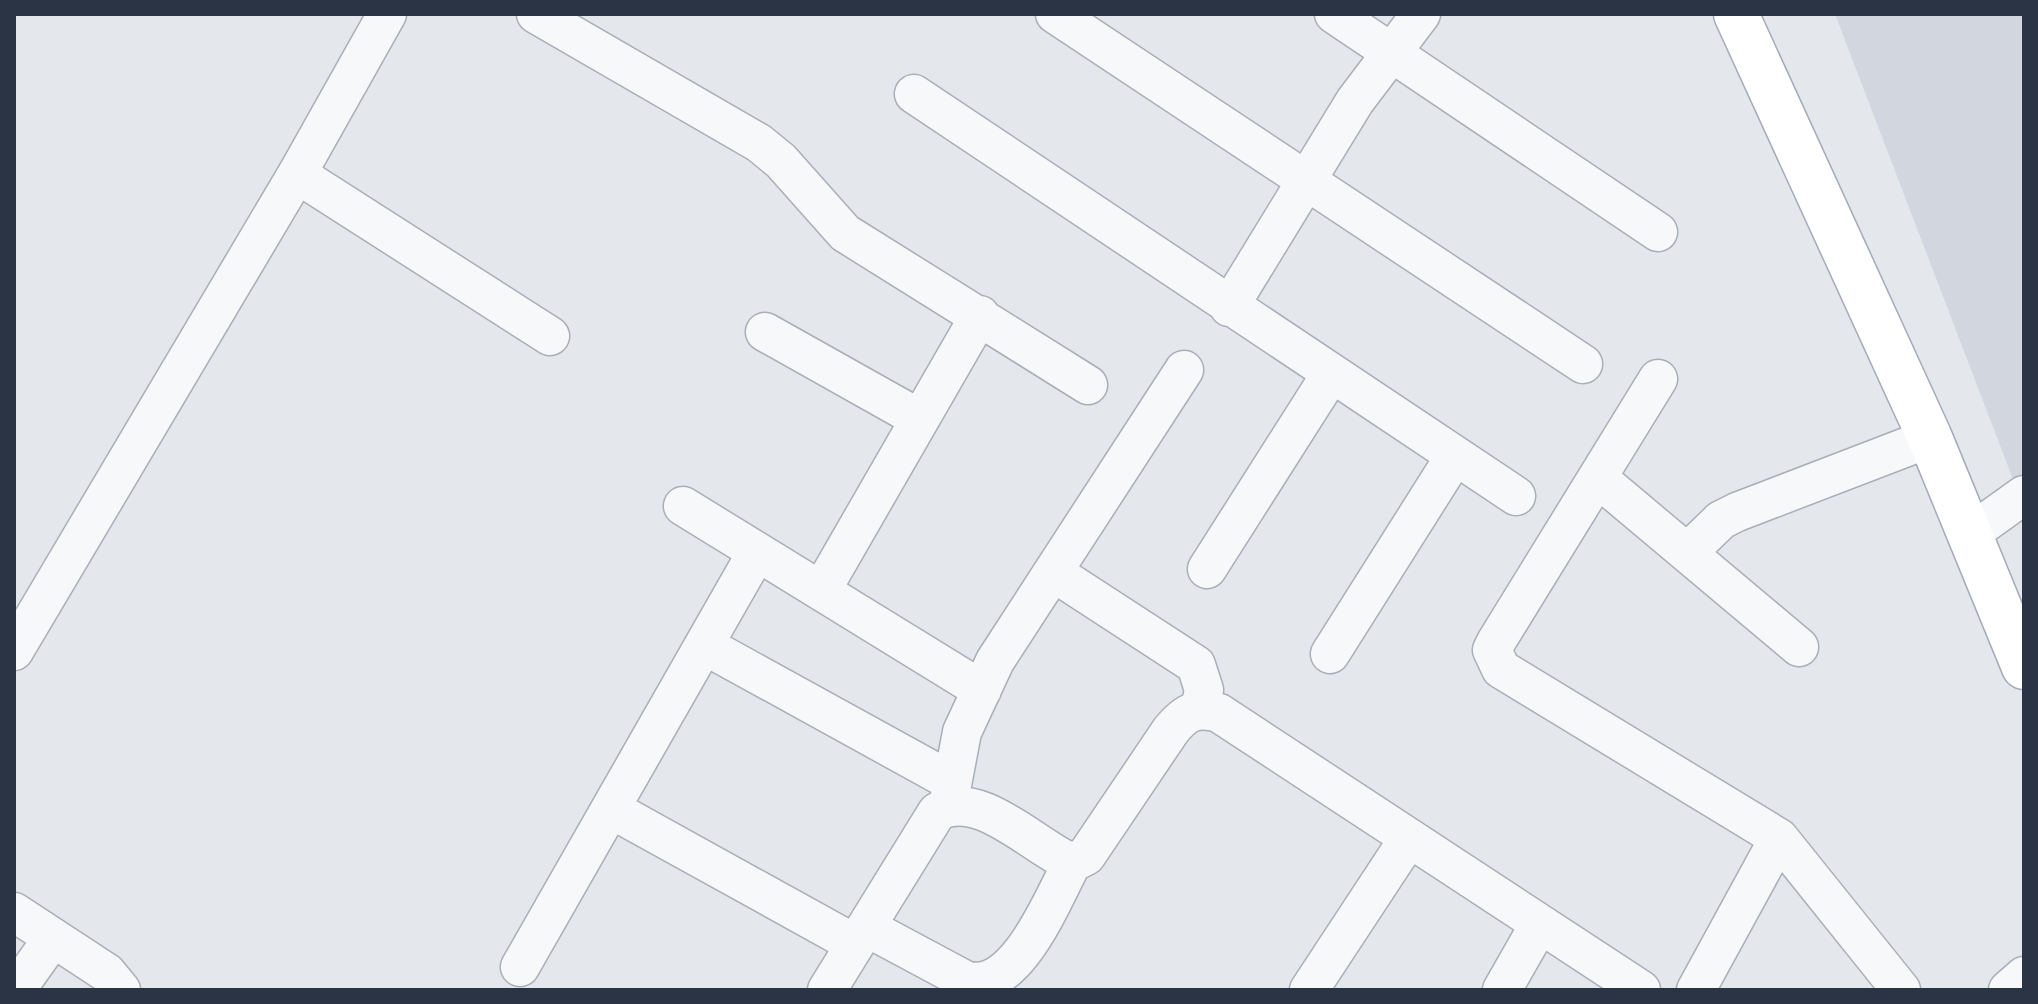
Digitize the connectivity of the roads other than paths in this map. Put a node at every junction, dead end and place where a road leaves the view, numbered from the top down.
1 (387, 14) edge
2 (536, 14) edge
3 (1055, 14) edge
4 (1334, 14) edge
5 (1421, 14) edge
6 (1736, 14) edge
7 (1392, 52) junction
8 (914, 94) dead end
9 (297, 174) junction
10 (1306, 181) junction
11 (1658, 232) dead end
12 (1229, 307) junction
13 (980, 315) junction
14 (765, 332) dead end
15 (550, 336) dead end
16 (1583, 364) dead end
17 (1184, 370) dead end
18 (1331, 374) junction
19 (1658, 379) dead end
20 (1088, 385) dead end
21 (920, 419) junction
22 (1930, 438) junction
23 (1455, 456) junction
24 (1599, 479) junction
25 (2024, 495) edge
26 (1516, 496) dead end
27 (683, 506) dead end
28 (1968, 535) junction
29 (757, 552) junction
30 (1687, 553) junction
31 (1207, 569) dead end
32 (1053, 572) junction
33 (821, 591) junction
34 (704, 645) junction
35 (1799, 647) dead end
36 (14, 651) edge
37 (1330, 654) dead end
38 (2024, 667) edge
39 (982, 690) junction
40 (1200, 709) junction
41 (949, 794) junction
42 (611, 809) junction
43 (1409, 838) junction
44 (1779, 838) junction
45 (1072, 863) junction
46 (14, 912) edge
47 (1539, 925) junction
48 (860, 935) junction
49 (53, 938) junction
50 (520, 967) dead end
51 (2024, 976) edge
52 (16, 990) edge
53 (121, 990) edge
54 (827, 990) edge
55 (1309, 990) edge
56 (1502, 990) edge
57 (1641, 990) edge
58 (1696, 990) edge
59 (1901, 990) edge
60 (2008, 990) edge

1 - 9 street
2 - 13 street
3 - 10 street
4 - 7 street
5 - 7 street
6 - 22 main road
7 - 10 street
7 - 11 street
8 - 12 street
9 - 15 street
9 - 36 street
10 - 12 street
10 - 16 street
12 - 18 street
13 - 20 street
13 - 21 street
14 - 21 street
17 - 32 street
18 - 23 street
18 - 31 street
19 - 24 street
21 - 33 street
22 - 28 main road
22 - 30 street
23 - 26 street
23 - 37 street
24 - 30 street
24 - 44 street
25 - 28 street
27 - 29 street
28 - 38 main road
29 - 33 street
29 - 34 street
30 - 35 street
32 - 39 street
32 - 40 street
33 - 39 street
34 - 41 street
34 - 42 street
39 - 41 street
40 - 43 street
40 - 45 street
41 - 45 street
41 - 48 street
42 - 48 street
42 - 50 street
43 - 47 street
43 - 55 street
44 - 58 street
44 - 59 street
45 - 48 street
46 - 49 street
47 - 56 street
47 - 57 street
48 - 54 street
49 - 52 street
49 - 53 street
51 - 60 street

